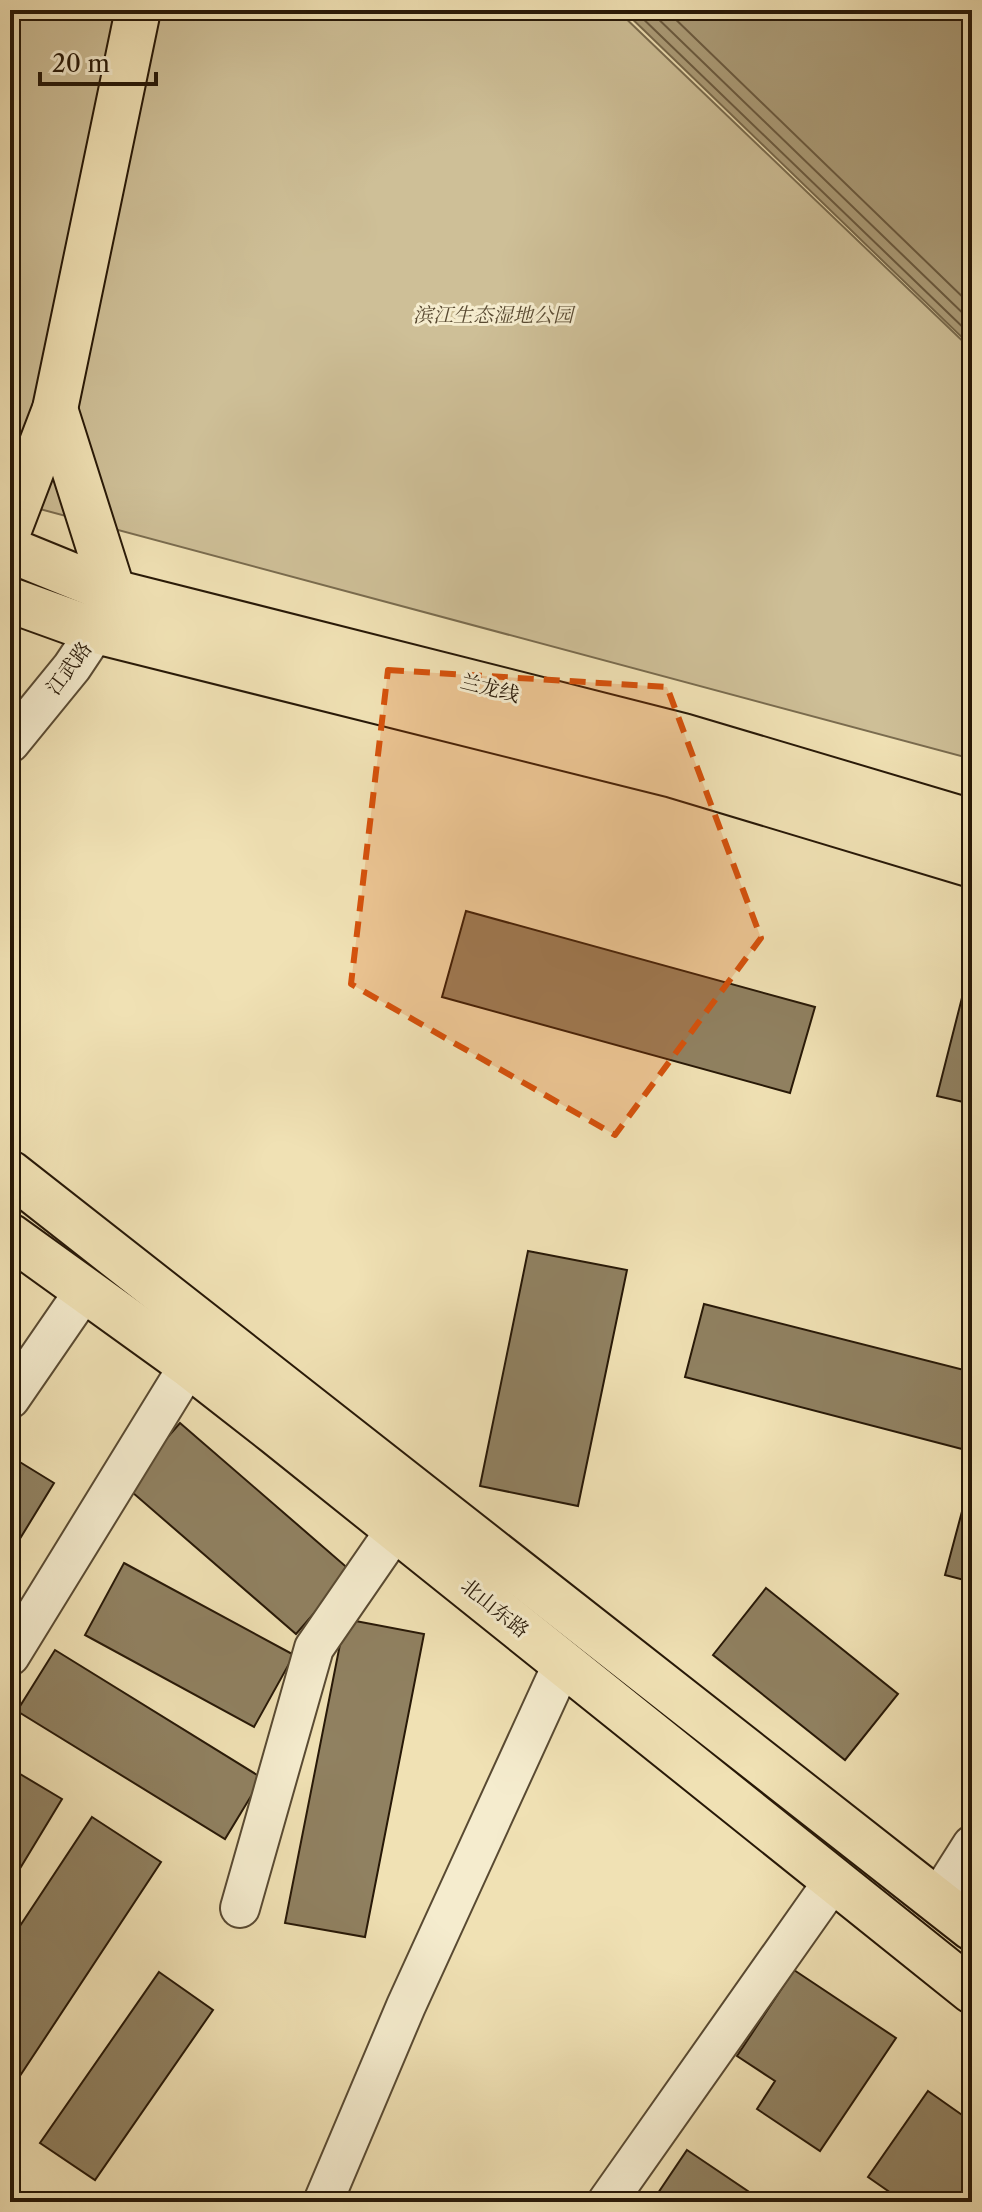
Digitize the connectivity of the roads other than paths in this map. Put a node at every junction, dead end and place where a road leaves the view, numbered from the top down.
1 (138, 10) edge
2 (55, 409) junction
3 (10, 527) edge
4 (10, 550) edge
5 (10, 600) edge
6 (105, 612) junction
7 (10, 743) edge
8 (972, 822) edge
9 (972, 865) edge
10 (10, 1173) edge
11 (10, 1236) edge
12 (85, 1290) junction
13 (189, 1365) junction
14 (10, 1399) edge
15 (396, 1529) junction
16 (10, 1656) edge
17 (563, 1663) junction
18 (972, 1845) edge
19 (834, 1880) junction
20 (937, 1900) junction
21 (240, 1908) dead end
22 (972, 1928) edge
23 (972, 1991) edge
24 (323, 2202) edge
25 (607, 2202) edge

1 - 2 main road
2 - 3 main road
2 - 6 main road
4 - 6 main road, 兰龙线
5 - 6 main road, 兰龙线
6 - 7 street, 江武路
6 - 8 main road, 兰龙线
6 - 9 main road, 兰龙线
10 - 20 main road
11 - 12 main road, 北山东路
12 - 13 main road, 北山东路
12 - 14 street
13 - 15 main road, 北山东路
13 - 16 street
15 - 17 main road, 北山东路
15 - 21 street
17 - 19 main road, 北山东路
17 - 24 street
18 - 20 street
19 - 23 main road, 北山东路
19 - 25 street
20 - 22 main road

